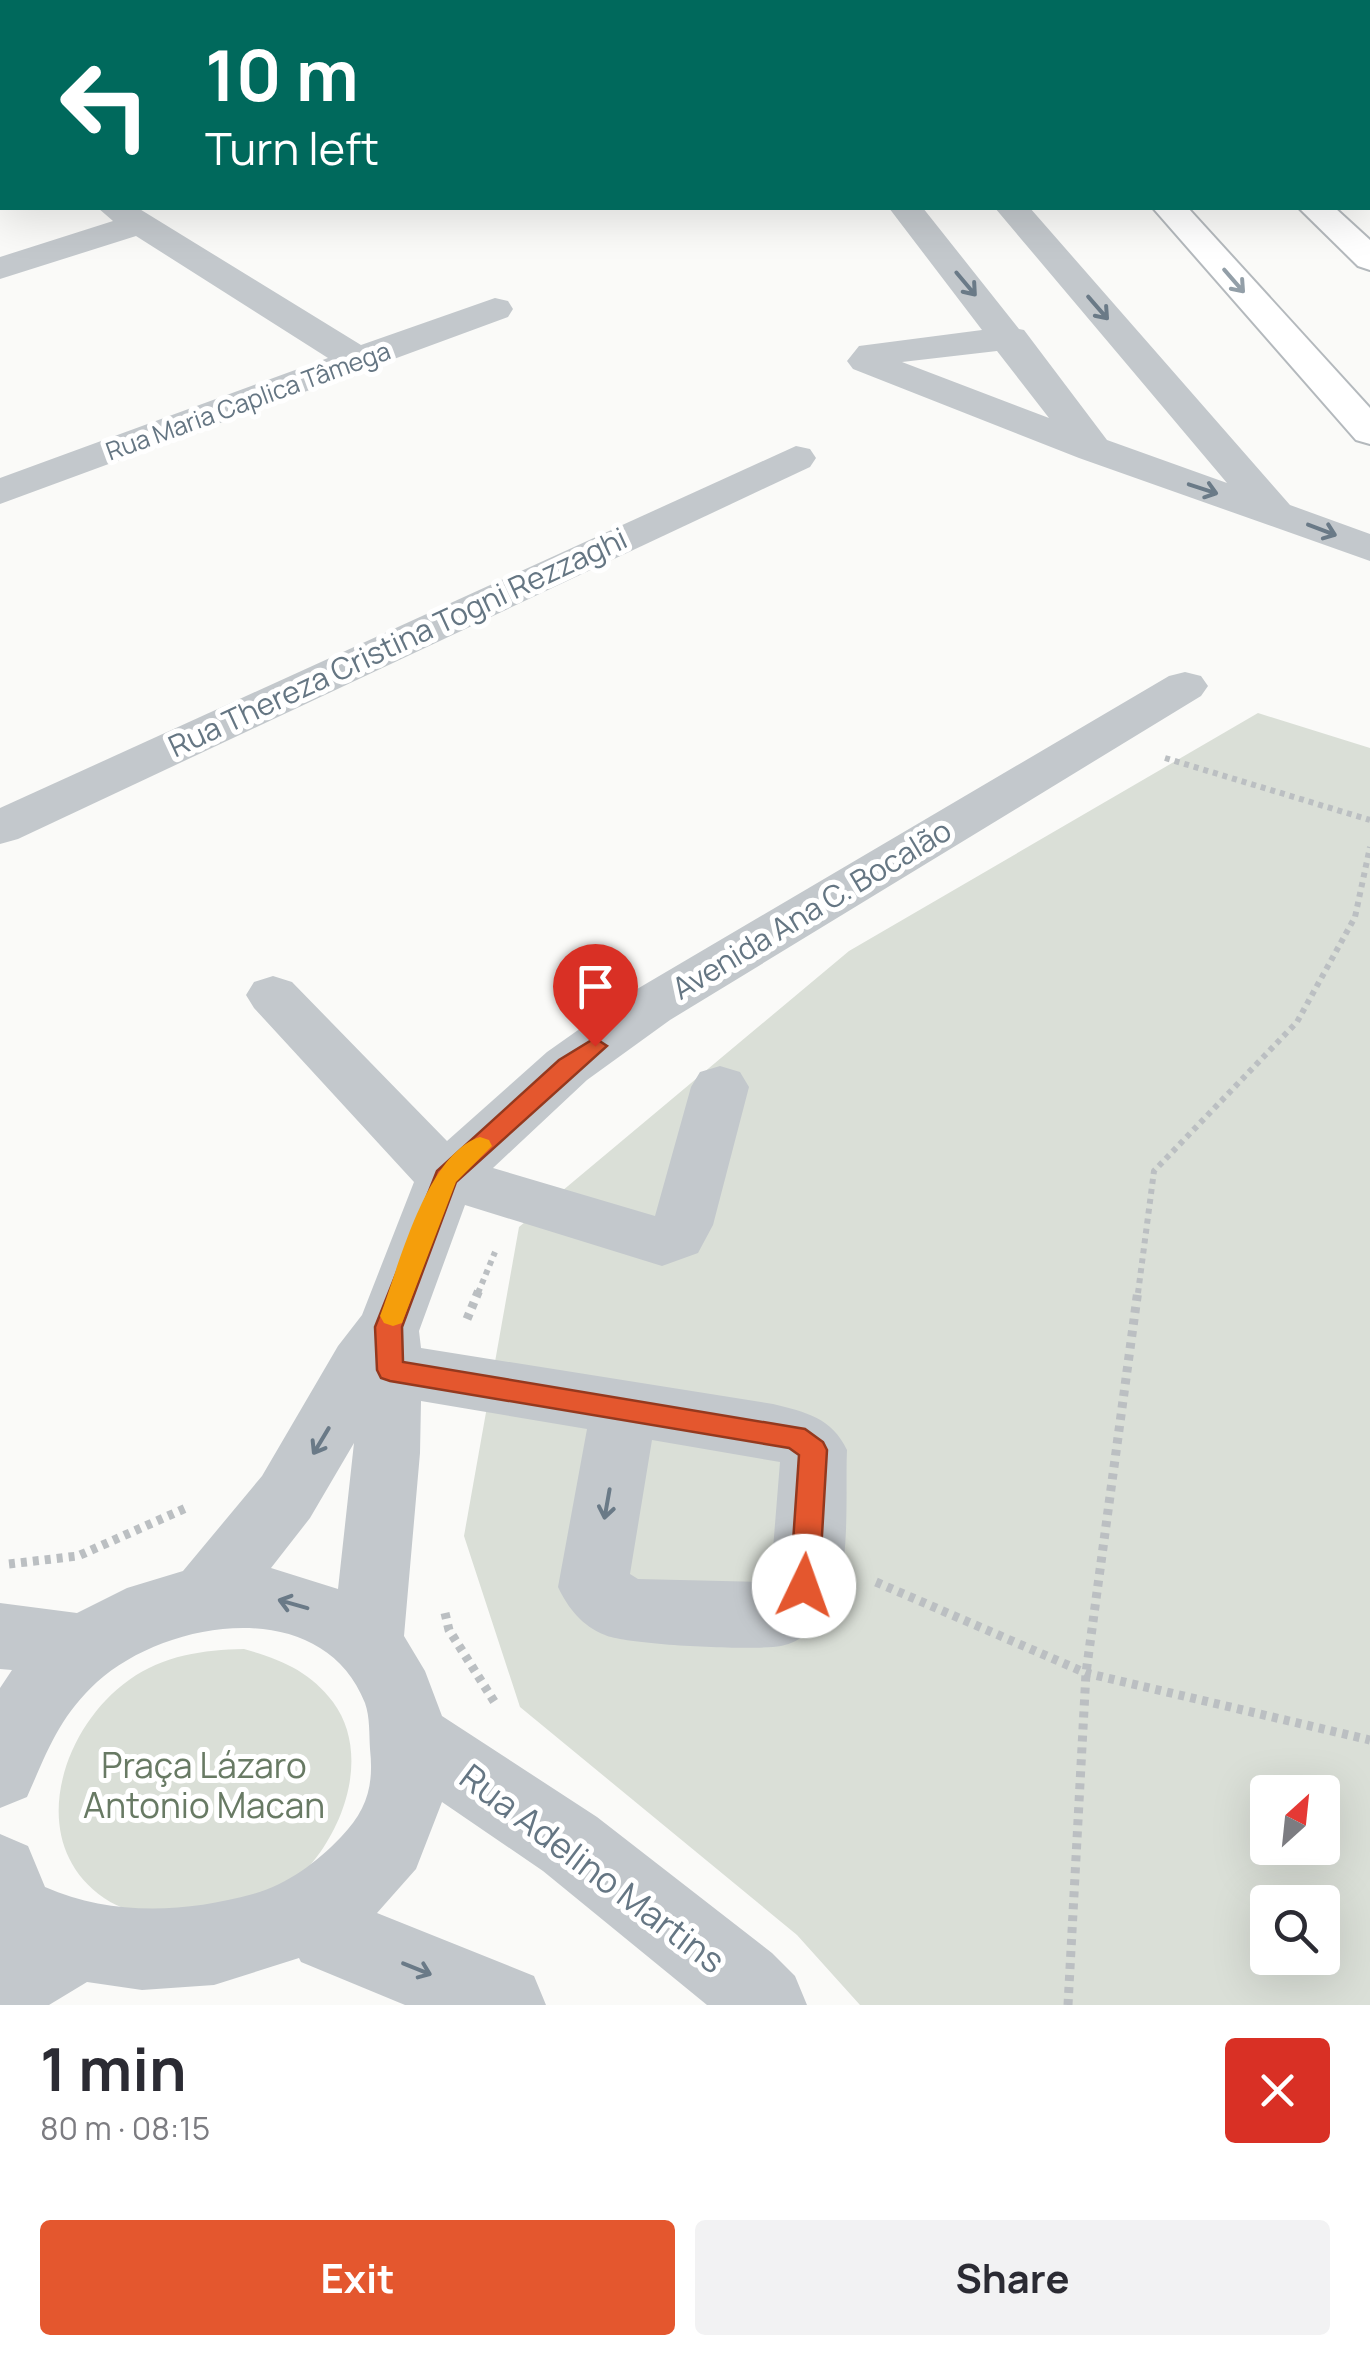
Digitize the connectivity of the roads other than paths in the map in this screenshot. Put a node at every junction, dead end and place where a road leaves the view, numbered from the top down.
1 (1172, 210) edge
2 (1318, 210) edge
3 (128, 216) edge
4 (971, 223) edge
5 (1370, 259) edge
6 (0, 268) edge
7 (496, 310) dead end
8 (1011, 338) junction
9 (360, 361) junction
10 (1370, 432) edge
11 (1093, 449) junction
12 (796, 458) dead end
13 (0, 492) edge
14 (1274, 512) junction
15 (1370, 548) edge
16 (1185, 686) dead end
17 (0, 828) edge
18 (274, 995) dead end
19 (720, 1087) dead end
20 (446, 1177) junction
21 (380, 1354) junction
22 (624, 1408) junction
23 (206, 1596) junction
24 (0, 1636) edge
25 (367, 1645) junction
26 (84, 1647) junction
27 (413, 1738) junction
28 (0, 1772) edge
29 (0, 1872) edge
30 (329, 1934) junction
31 (29, 1972) edge
32 (505, 2005) edge
33 (766, 2005) edge

1 -> 10 highway
2 - 5 highway
3 - 6 street
3 - 9 street
4 -> 8 street
4 -> 14 street
7 - 9 street, Rua Maria Caplica Tâmega
8 - 11 street
8 - 11 street
9 - 13 street, Rua Maria Caplica Tâmega
11 -> 14 street
12 - 17 street, Rua Thereza Cristina Togni Rezzaghi
14 -> 15 street
16 - 20 street, Avenida Ana C. Bocalão
18 - 20 street
19 - 20 street
20 - 21 street, Avenida Ana C. Bocalão
21 - 22 street
21 -> 23 street, Avenida Ana C. Bocalão
21 - 25 street, Avenida Ana C. Bocalão
22 -> 22 street
25 -> 23 street
23 - 26 street
24 - 26 street
25 - 27 street
26 - 28 street
27 - 30 street
27 - 33 street, Rua Adelino Martins
29 - 31 street
30 - 31 street
30 -> 32 street

